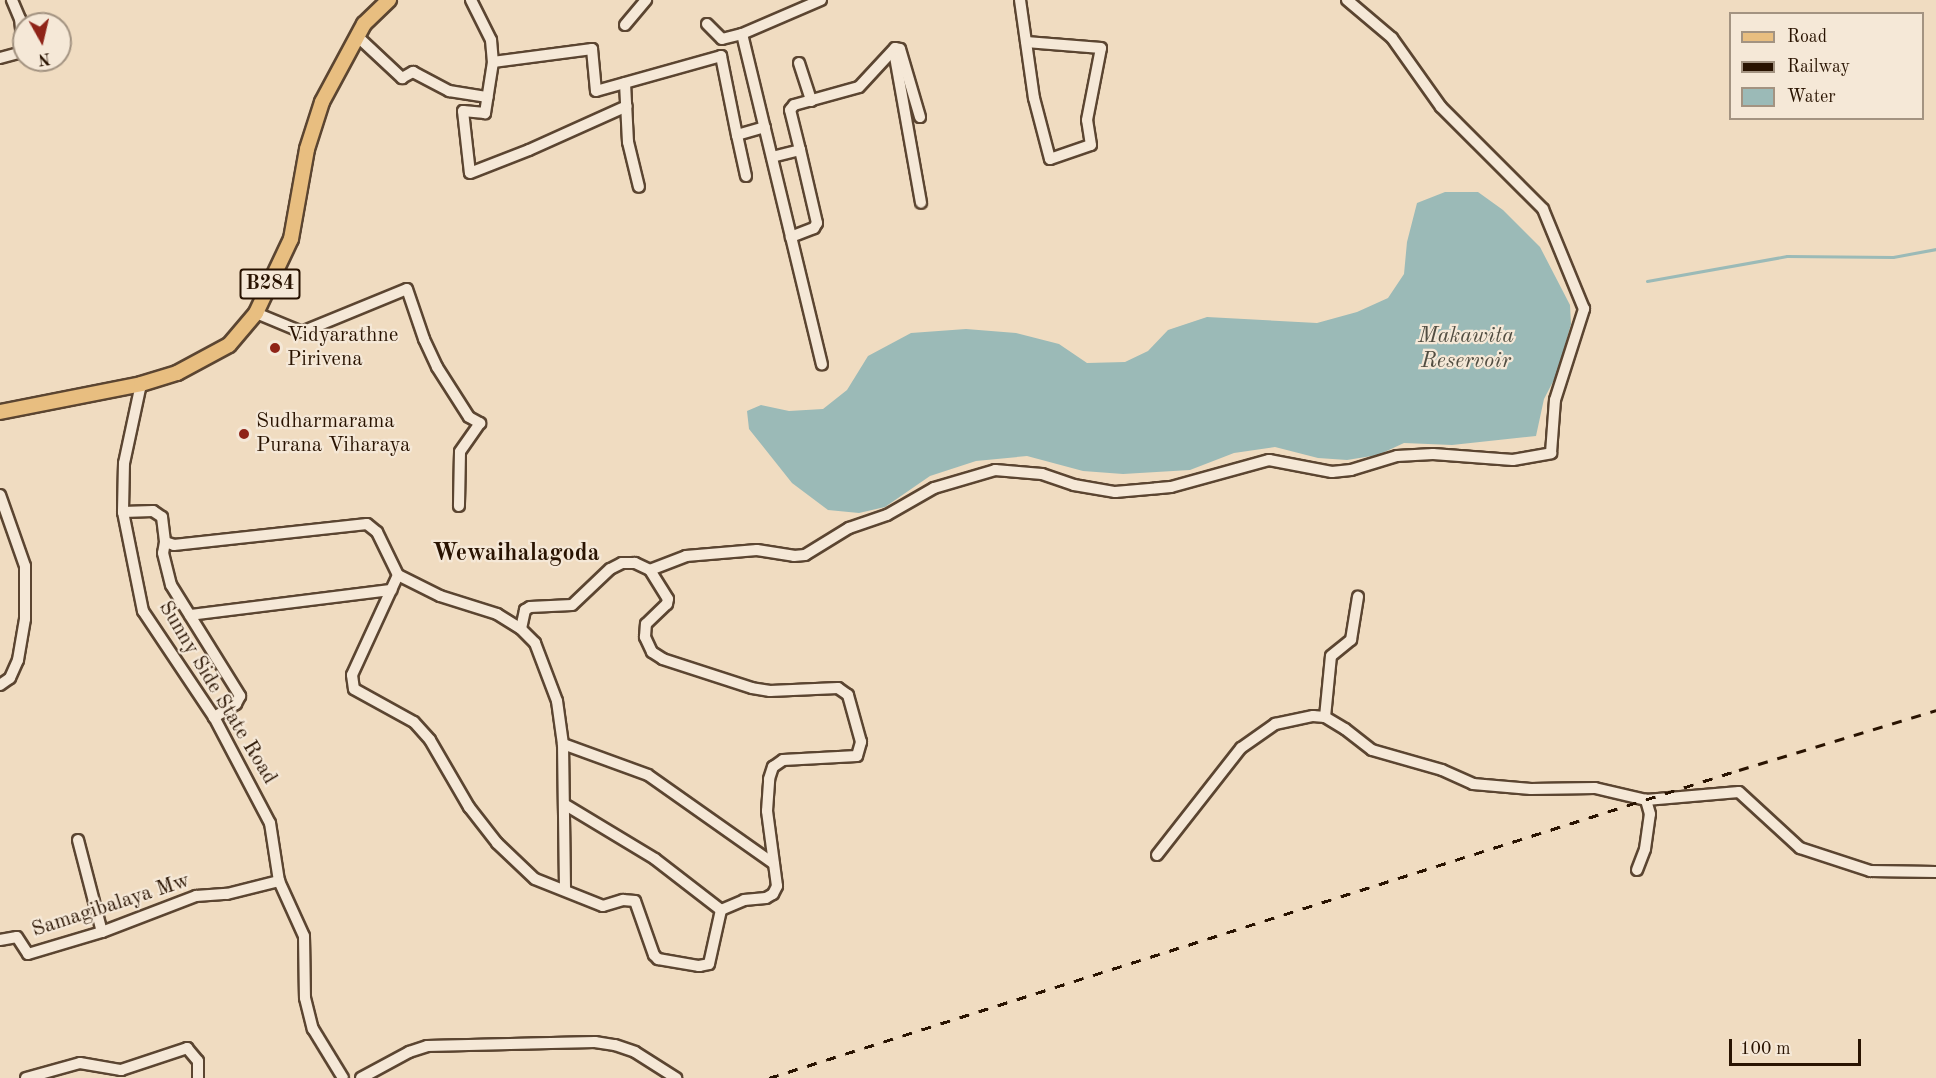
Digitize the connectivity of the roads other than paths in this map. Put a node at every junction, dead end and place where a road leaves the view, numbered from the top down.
1 (12, 0) edge
2 (389, 0) edge
3 (471, 0) edge
4 (646, 0) edge
5 (821, 0) edge
6 (1020, 0) edge
7 (1347, 0) edge
8 (797, 5) edge
9 (707, 24) dead end
10 (625, 26) dead end
11 (742, 34) junction
12 (357, 36) junction
13 (1026, 42) junction
14 (894, 51) junction
15 (0, 58) edge
16 (493, 62) junction
17 (799, 63) dead end
18 (625, 83) junction
19 (488, 97) junction
20 (811, 101) junction
21 (627, 106) junction
22 (920, 117) dead end
23 (765, 127) junction
24 (737, 135) junction
25 (800, 150) junction
26 (772, 157) junction
27 (746, 176) dead end
28 (639, 188) dead end
29 (921, 203) dead end
30 (791, 237) junction
31 (256, 313) junction
32 (822, 364) dead end
33 (141, 384) junction
34 (0, 412) edge
35 (0, 495) edge
36 (459, 506) dead end
37 (123, 512) junction
38 (165, 542) junction
39 (650, 570) junction
40 (398, 575) junction
41 (391, 590) junction
42 (1358, 597) dead end
43 (190, 615) junction
44 (521, 629) junction
45 (0, 685) edge
46 (214, 717) junction
47 (1325, 717) junction
48 (564, 744) junction
49 (1646, 800) junction
50 (564, 804) junction
51 (78, 840) dead end
52 (1157, 855) dead end
53 (774, 864) junction
54 (1638, 870) dead end
55 (1936, 872) edge
56 (279, 881) junction
57 (565, 890) junction
58 (721, 910) junction
59 (102, 932) junction
60 (0, 940) edge
61 (26, 1078) edge
62 (198, 1078) edge
63 (343, 1078) edge
64 (361, 1078) edge
65 (676, 1078) edge

1 - 15 street
2 - 12 main road, B284
3 - 16 street
4 - 10 street
5 - 8 street
6 - 13 street
7 - 39 street
8 - 11 street
9 - 11 street
11 - 23 street
12 - 19 street
12 - 31 main road, B284
13 - 13 street
14 - 20 street
14 - 22 street
14 - 29 street
16 - 18 street
16 - 19 street
17 - 20 street
18 - 21 street
18 - 24 street
19 - 21 street
20 - 25 street
21 - 28 street
23 - 24 street
23 - 26 street
24 - 27 street
25 - 26 street
25 - 30 street
26 - 30 street
30 - 32 street
31 - 33 main road, B284
31 - 36 street
33 - 34 main road, B284
33 - 37 street, Sunny Side State Road
35 - 45 street
37 - 38 street
37 - 46 street, Sunny Side State Road
38 - 40 street
38 - 43 street
39 - 44 street
39 - 53 street
40 - 41 street
40 - 44 street
41 - 43 street
41 - 57 street
42 - 47 street
43 - 46 street
44 - 48 street
46 - 56 street, Sunny Side State Road
47 - 49 street
47 - 52 street
48 - 50 street
48 - 53 street
49 - 54 street
49 - 55 street
50 - 57 street
50 - 58 street
51 - 59 street
53 - 58 street
56 - 59 street, Samagibalaya Mw
56 - 63 street, Sunny Side State Road
57 - 58 street
59 - 60 street, Samagibalaya Mw
61 - 62 street
64 - 65 street

